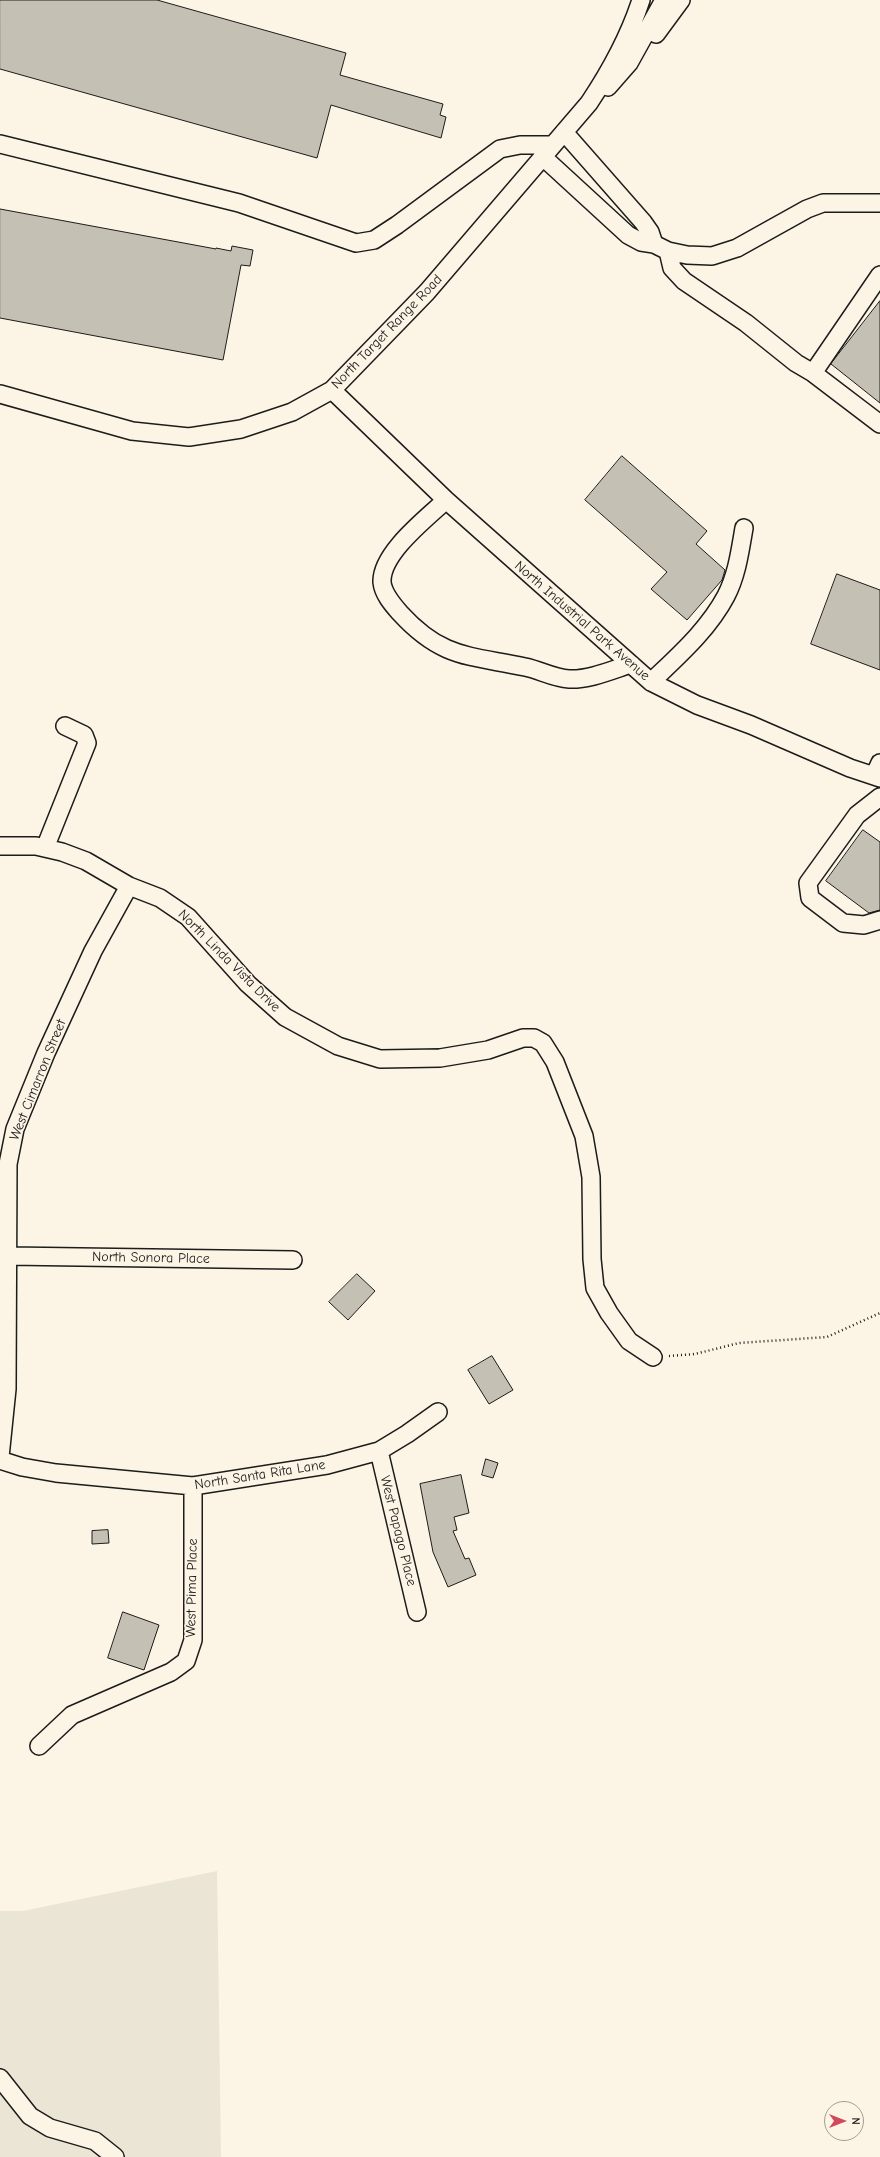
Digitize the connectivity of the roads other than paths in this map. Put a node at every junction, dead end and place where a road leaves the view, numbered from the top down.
1 (641, 0) edge
2 (664, 0) edge
3 (682, 0) edge
4 (629, 63) junction
5 (589, 103) junction
6 (564, 132) junction
7 (0, 144) edge
8 (548, 151) junction
9 (880, 203) edge
10 (661, 248) junction
11 (880, 275) edge
12 (813, 373) junction
13 (332, 390) junction
14 (0, 394) edge
15 (880, 424) edge
16 (446, 500) junction
17 (744, 528) dead end
18 (631, 664) junction
19 (651, 682) junction
20 (65, 726) dead end
21 (878, 773) edge
22 (880, 797) edge
23 (0, 846) edge
24 (44, 848) junction
25 (129, 886) junction
26 (880, 920) edge
27 (9, 1256) junction
28 (292, 1260) dead end
29 (653, 1356) road end
30 (438, 1412) dead end
31 (379, 1451) junction
32 (0, 1458) edge
33 (193, 1486) junction
34 (418, 1612) dead end
35 (39, 1746) dead end
36 (0, 2078) edge
37 (115, 2157) edge

1 - 5 street, North Target Range Road
2 - 4 street, North Target Range Road
3 - 4 street
4 - 5 street, North Target Range Road
5 - 6 street, North Target Range Road
6 - 8 street, North Target Range Road
6 - 10 street
7 - 8 street
8 - 10 street
8 - 13 street, North Target Range Road
9 - 10 street
10 - 12 street
11 - 12 street
12 - 15 street
13 - 14 street, North Target Range Road
13 - 16 street, North Industrial Park Avenue
16 - 18 street, North Industrial Park Avenue
16 - 18 street
17 - 19 street
18 - 19 street, North Industrial Park Avenue
19 - 21 street, North Industrial Park Avenue
20 - 24 street
22 - 26 street
23 - 24 street, North Linda Vista Drive
24 - 25 street, North Linda Vista Drive
25 - 27 street, West Cimarron Street
25 - 29 street, North Linda Vista Drive
27 - 28 street, North Sonora Place
27 - 32 street, West Cimarron Street
30 - 31 street, North Santa Rita Lane
31 - 33 street, North Santa Rita Lane
31 - 34 street, West Papago Place
32 - 33 street, North Santa Rita Lane
33 - 35 street, West Pima Place
36 - 37 street

